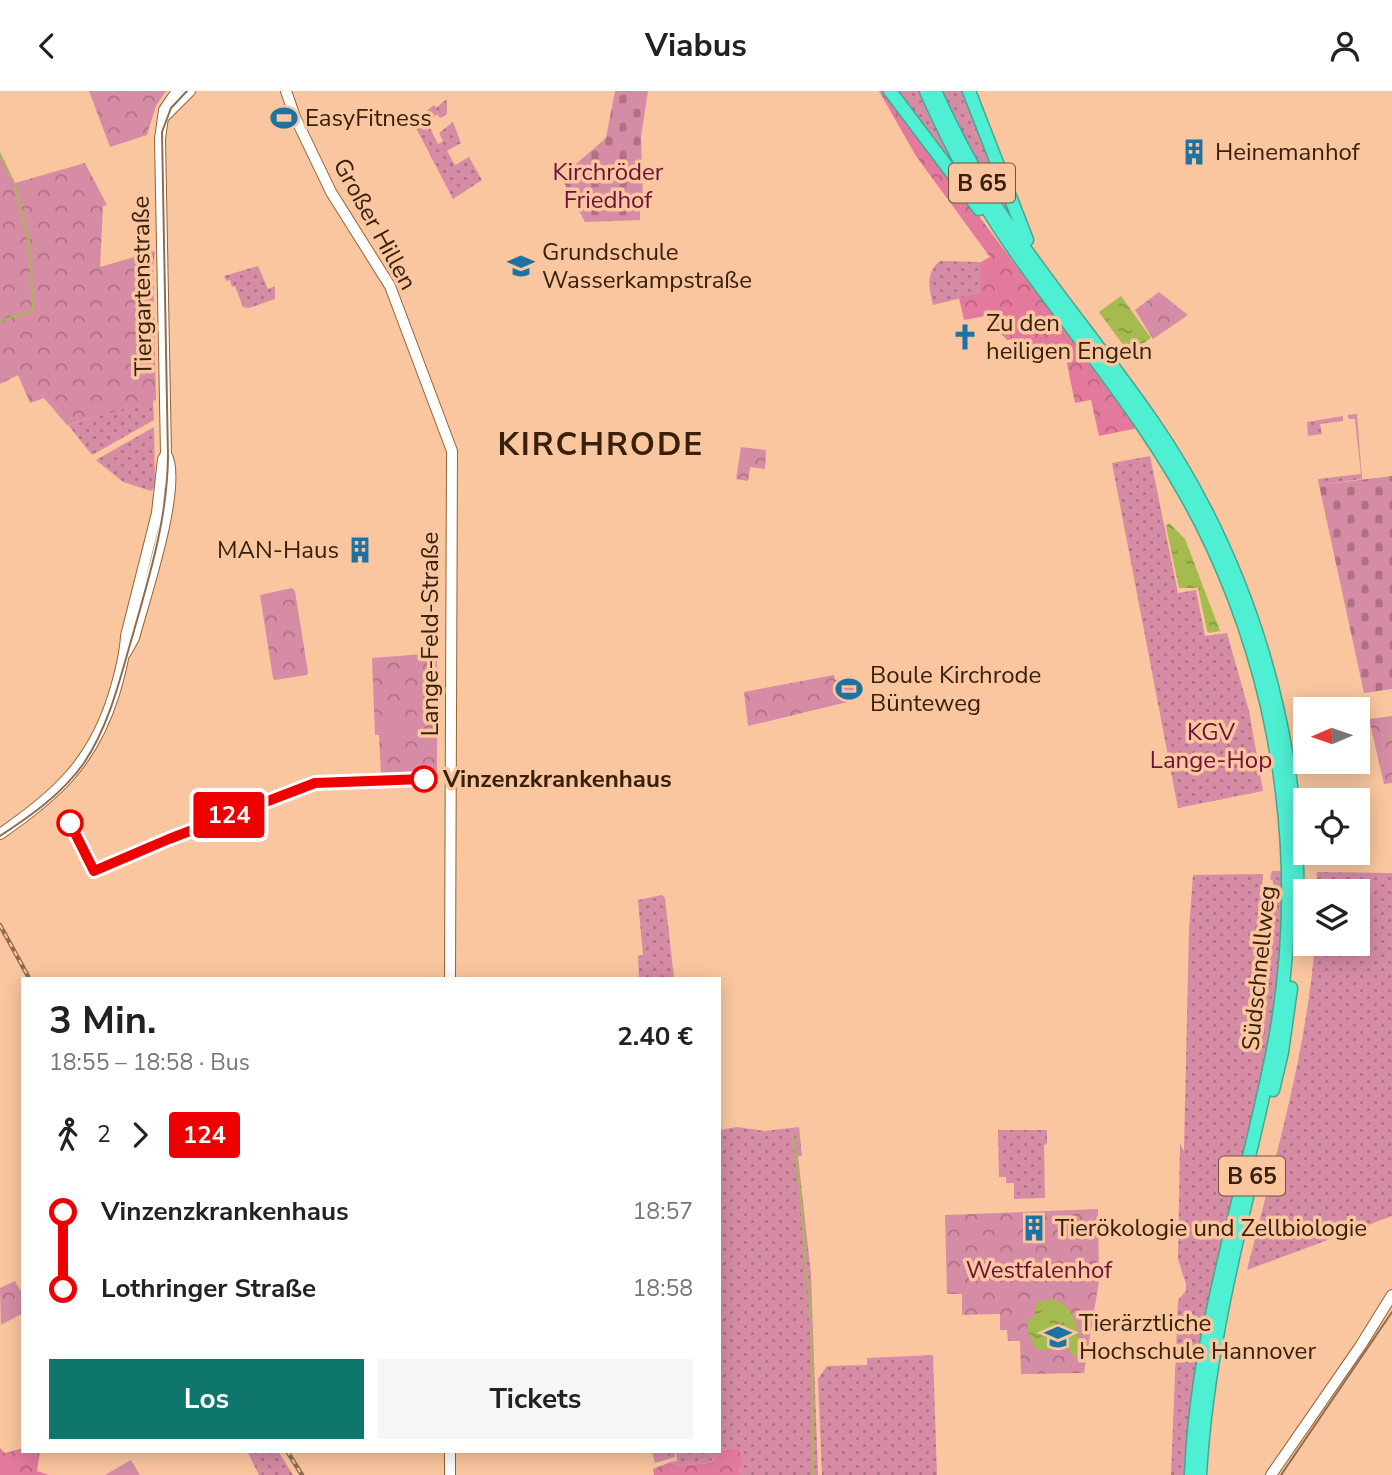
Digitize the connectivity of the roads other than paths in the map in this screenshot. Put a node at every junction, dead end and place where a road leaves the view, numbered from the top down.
1 (177, 91) edge
2 (190, 91) edge
3 (286, 91) edge
4 (926, 91) edge
5 (935, 91) edge
6 (892, 93) edge
7 (969, 95) edge
8 (164, 117) junction
9 (1015, 251) junction
10 (1040, 269) junction
11 (1150, 426) junction
12 (452, 457) joint
13 (0, 834) edge
14 (1294, 878) junction
15 (450, 977) edge
16 (1392, 1295) edge
17 (450, 1453) edge
18 (450, 1475) edge
19 (1192, 1475) edge
20 (1200, 1475) edge
21 (1271, 1475) edge

1 - 8 main road, Tiergartenstraße
2 - 8 main road
3 - 12 main road, Großer Hillen
4 - 9 highway, Südschnellweg / B 65
5 - 10 highway, Südschnellweg / B 65
6 - 9 highway
7 - 10 highway
8 - 13 main road, Tiergartenstraße
9 - 11 highway, Südschnellweg / B 65
10 - 11 highway, Südschnellweg / B 65
11 - 14 highway, Südschnellweg / B 65
12 - 15 main road, Lange-Feld-Straße
14 - 19 highway, Südschnellweg / B 65
14 - 20 highway, Südschnellweg / B 65
16 - 21 main road
17 - 18 main road

